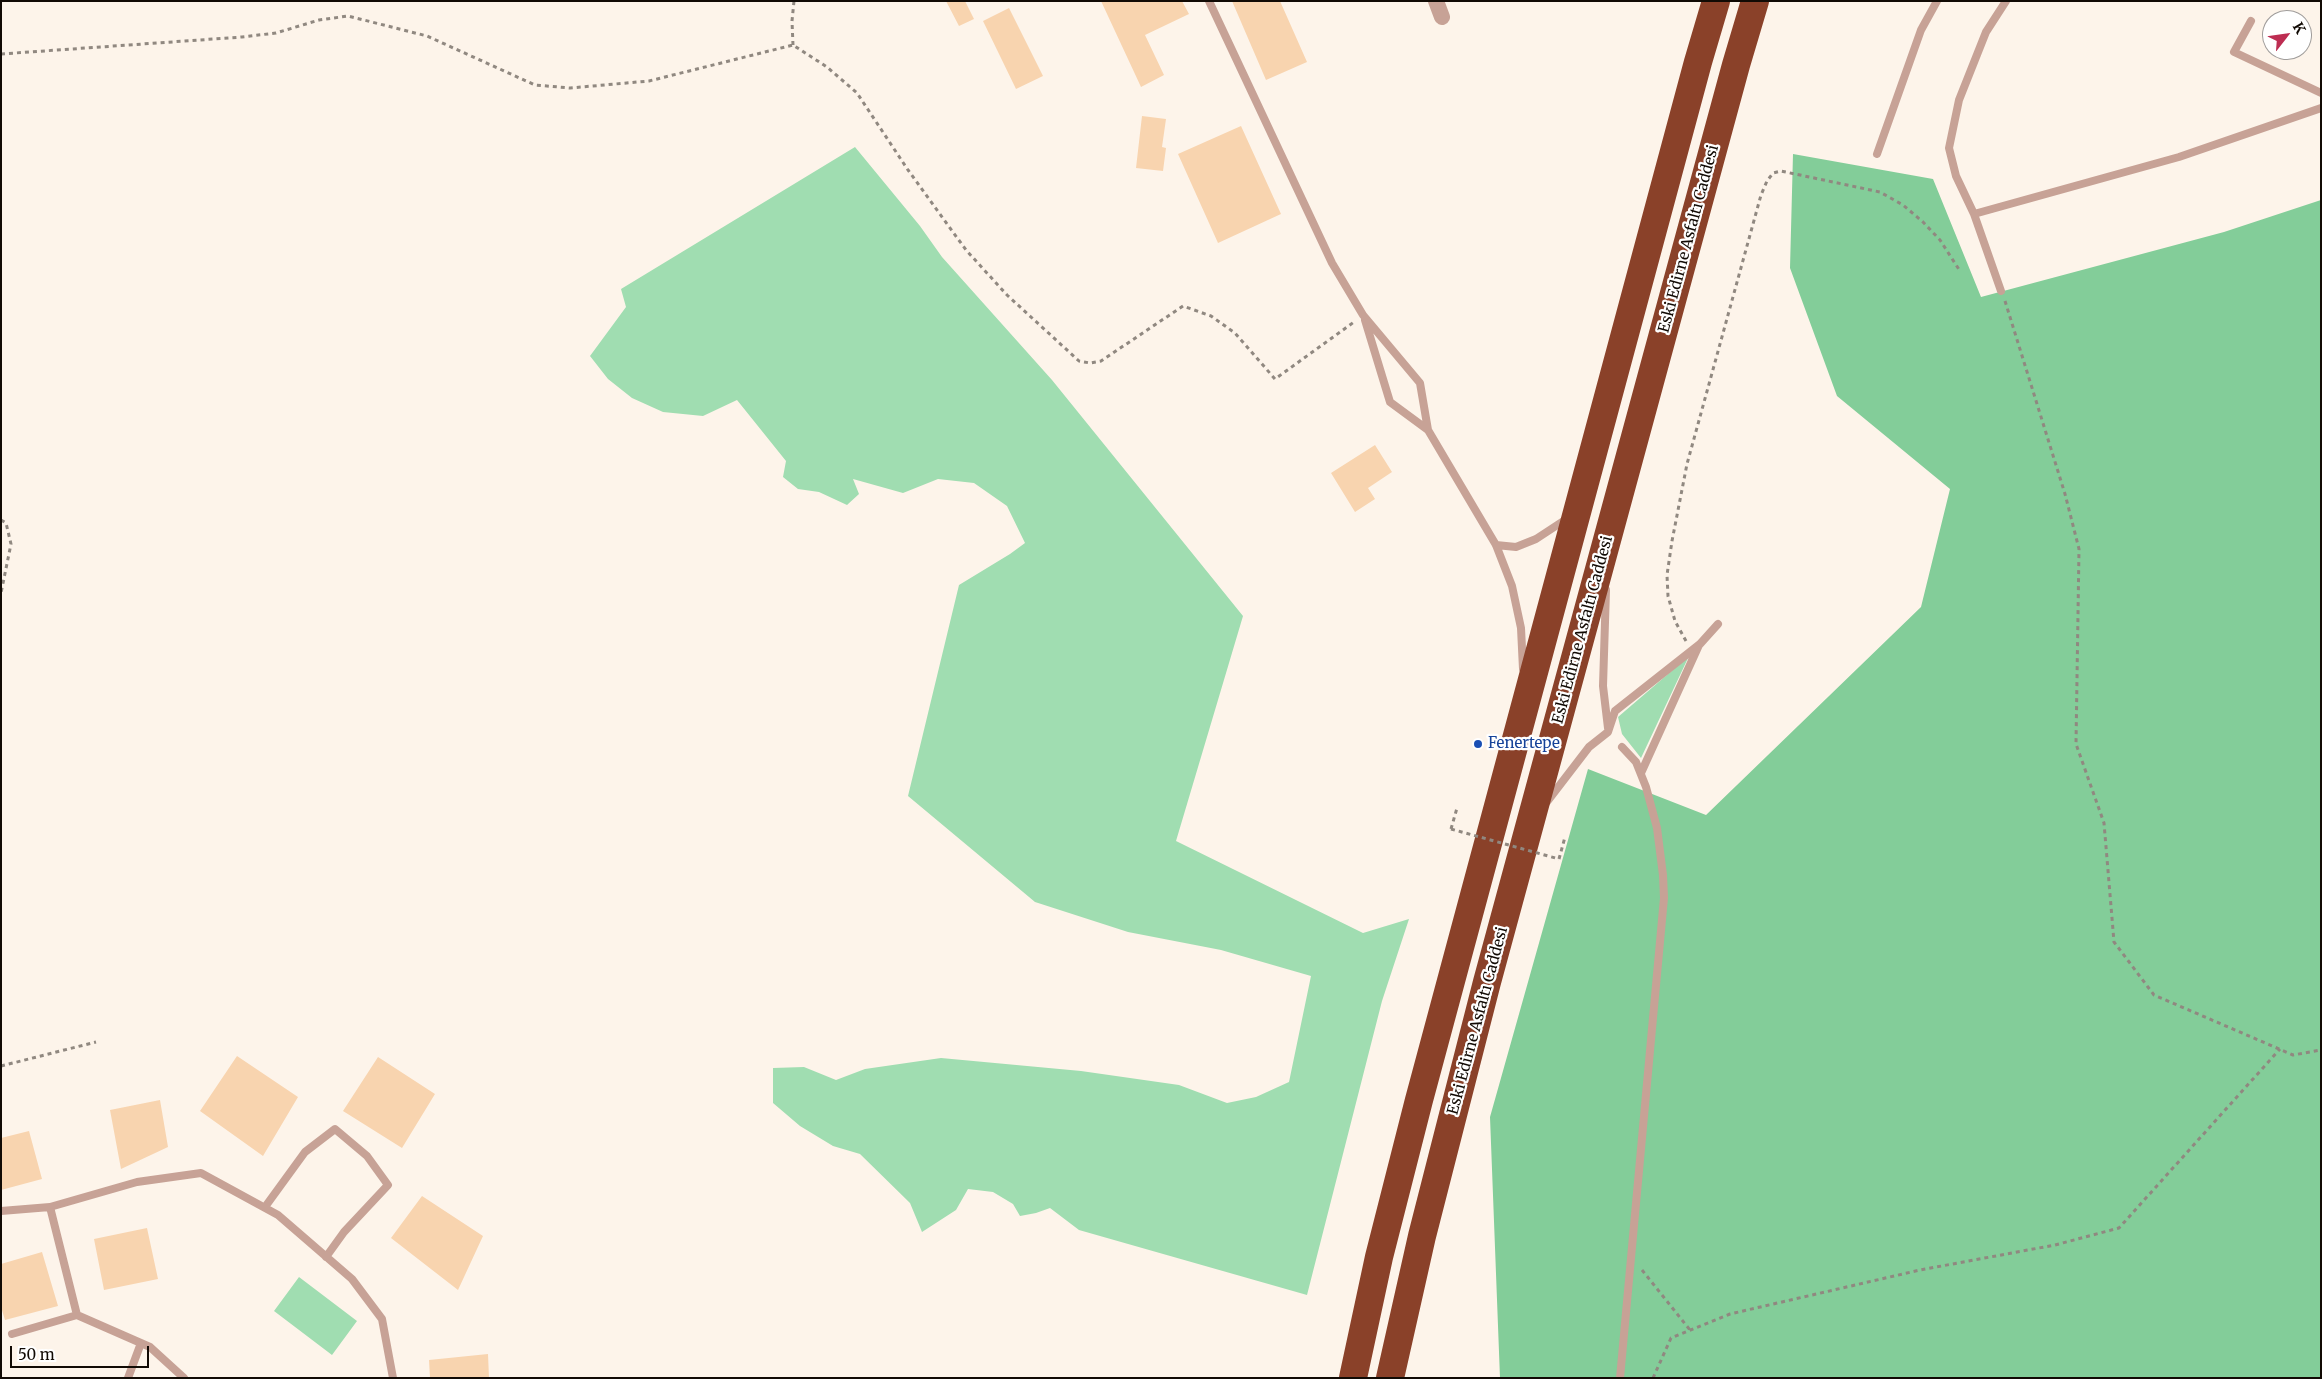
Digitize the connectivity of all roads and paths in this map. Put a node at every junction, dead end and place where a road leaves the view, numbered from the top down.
1 (794, 1) edge
2 (1209, 1) edge
3 (1436, 1) edge
4 (1716, 1) edge
5 (1755, 1) edge
6 (1937, 1) edge
7 (2006, 1) edge
8 (1442, 17) dead end
9 (2252, 21) dead end
10 (793, 45) junction
11 (1, 54) edge
12 (2321, 93) edge
13 (2321, 108) edge
14 (1877, 154) dead end
15 (1974, 214) junction
16 (1960, 271) dead end
17 (2001, 291) joint
18 (1363, 315) junction
19 (1428, 430) junction
20 (1577, 511) junction
21 (1, 520) edge
22 (1607, 544) junction
23 (1496, 545) junction
24 (1606, 573) dead end
25 (1606, 583) dead end
26 (1, 593) edge
27 (1718, 624) dead end
28 (1700, 644) junction
29 (1691, 650) junction
30 (1523, 713) junction
31 (1608, 732) junction
32 (1622, 747) dead end
33 (1641, 773) junction
34 (1456, 808) dead end
35 (1532, 823) junction
36 (1565, 837) dead end
37 (96, 1042) dead end
38 (2280, 1049) junction
39 (2321, 1050) edge
40 (1, 1066) edge
41 (50, 1207) junction
42 (265, 1207) junction
43 (1, 1211) edge
44 (1630, 1255) junction
45 (326, 1257) junction
46 (77, 1315) junction
47 (1690, 1330) junction
48 (12, 1334) dead end
49 (141, 1343) junction
50 (128, 1378) edge
51 (184, 1378) edge
52 (393, 1378) edge
53 (1353, 1378) edge
54 (1390, 1378) edge
55 (1620, 1378) edge
56 (1654, 1378) edge

1 - 10 path
2 - 18 lane
3 - 8 street
4 - 20 highway
5 - 22 highway, Eski Edirne Asfaltı Caddesi
6 - 14 lane
7 - 15 lane
9 - 12 lane
10 - 11 path
10 - 18 path
13 - 15 lane
15 - 17 lane
16 - 29 path
17 - 38 path
18 - 19 lane
18 - 19 lane
19 - 23 lane
20 - 23 lane
20 - 30 highway
21 - 26 path
22 - 24 lane
22 - 35 highway, Eski Edirne Asfaltı Caddesi
23 - 30 lane
25 - 31 lane
27 - 28 lane
28 - 29 lane
28 - 33 lane
29 - 31 lane
30 - 53 highway
31 - 35 lane
32 - 33 lane
33 - 44 lane
34 - 36 path, bridge
35 - 54 highway, Eski Edirne Asfaltı Caddesi
37 - 40 path
38 - 39 path
38 - 47 path
41 - 42 lane
41 - 43 lane
41 - 46 lane
42 - 45 lane
42 - 45 lane
44 - 47 path
44 - 55 lane
45 - 52 lane
46 - 48 lane
46 - 49 lane
47 - 56 path
49 - 50 lane
49 - 51 lane

